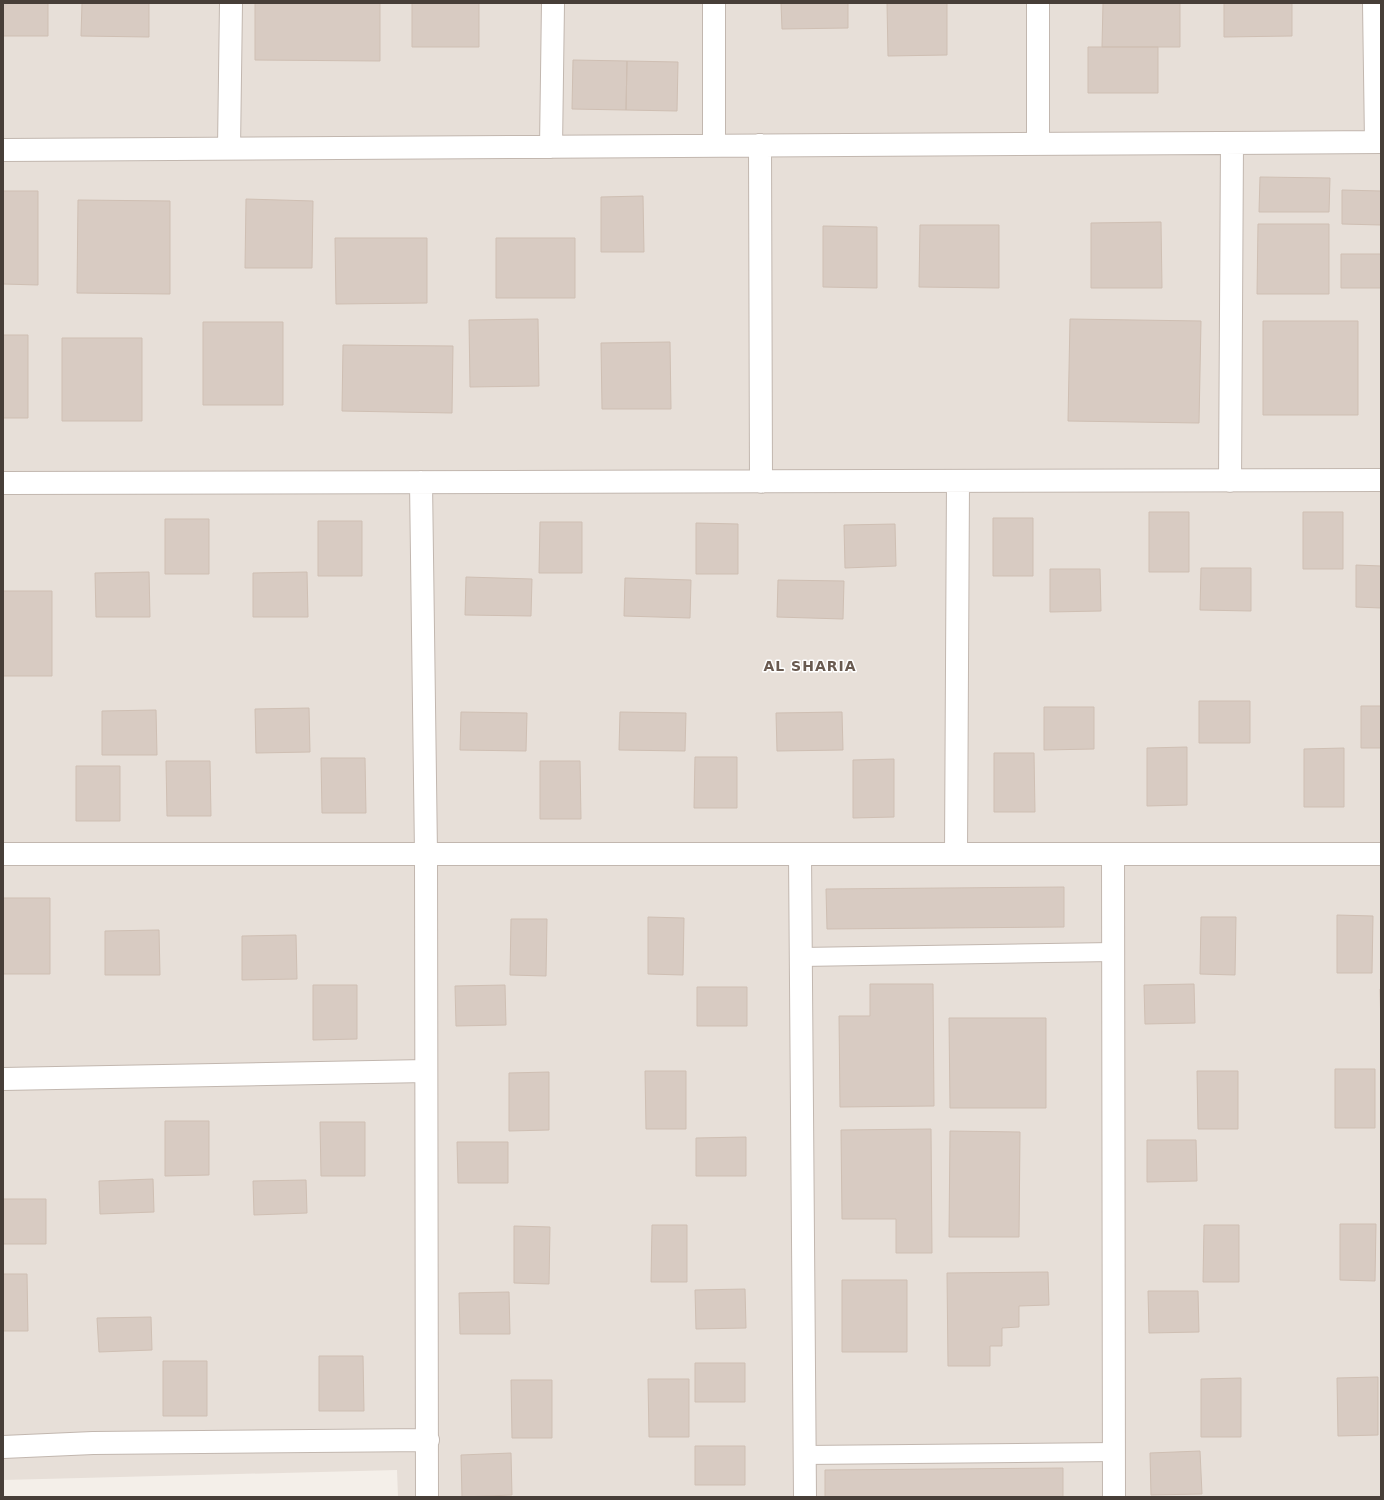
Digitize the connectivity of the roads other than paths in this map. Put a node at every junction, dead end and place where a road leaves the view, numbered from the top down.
1 (231, 3) edge
2 (553, 3) edge
3 (714, 3) edge
4 (1038, 3) edge
5 (1374, 3) edge
6 (1378, 142) edge
7 (1232, 143) junction
8 (1038, 144) junction
9 (760, 145) junction
10 (714, 146) junction
11 (551, 147) junction
12 (229, 148) junction
13 (3, 150) edge
14 (1381, 480) edge
15 (958, 481) junction
16 (1230, 481) junction
17 (421, 482) junction
18 (761, 482) junction
19 (3, 483) edge
20 (3, 854) edge
21 (426, 854) junction
22 (800, 854) junction
23 (956, 854) junction
24 (1113, 854) junction
25 (1381, 854) edge
26 (1113, 952) junction
27 (801, 957) junction
28 (426, 1071) junction
29 (3, 1079) edge
30 (428, 1440) junction
31 (3, 1447) edge
32 (1114, 1452) junction
33 (804, 1455) junction
34 (427, 1497) edge
35 (805, 1497) edge
36 (1114, 1497) edge

1 - 12 street
2 - 11 street
3 - 10 street
4 - 8 street
5 - 6 street
6 - 7 street
7 - 8 street
7 - 16 street
8 - 9 street
9 - 10 street
9 - 18 street
10 - 11 street
11 - 12 street
12 - 13 street
14 - 16 street
15 - 16 street
15 - 18 street
15 - 23 street
17 - 18 street
17 - 19 street
17 - 21 street
20 - 21 street
21 - 22 street
21 - 28 street
22 - 23 street
22 - 27 street
23 - 24 street
24 - 25 street
24 - 26 street
26 - 27 lane
26 - 32 street
27 - 33 street
28 - 29 street
28 - 30 street
30 - 31 street
30 - 34 street
32 - 33 lane
32 - 36 street
33 - 35 street

